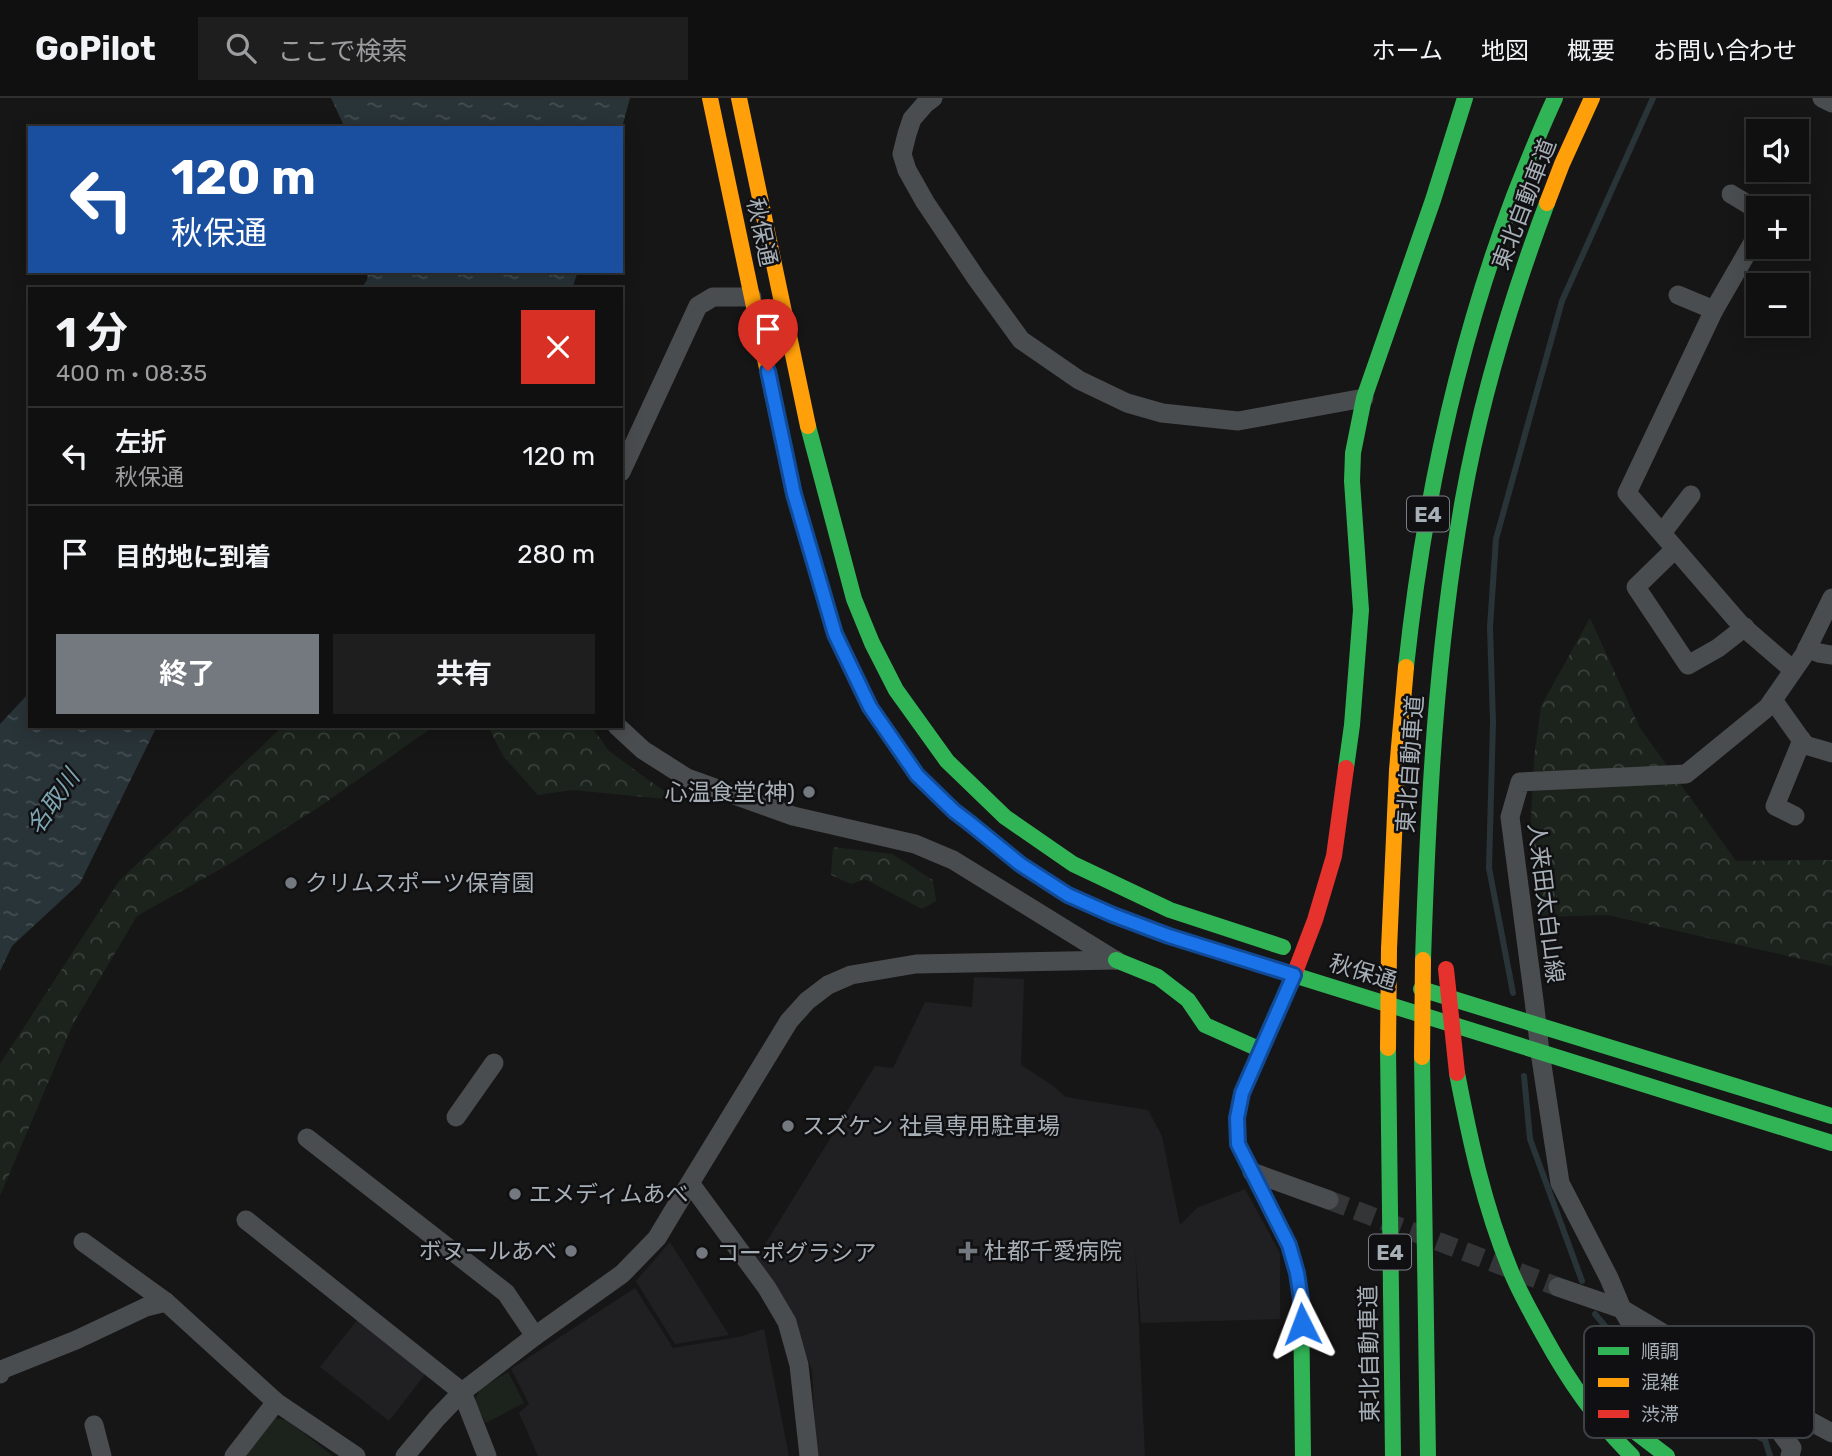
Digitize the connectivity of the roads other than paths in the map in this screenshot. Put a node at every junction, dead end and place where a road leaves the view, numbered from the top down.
1 (710, 98) edge
2 (739, 98) edge
3 (933, 98) edge
4 (1465, 98) edge
5 (1555, 98) edge
6 (1592, 98) edge
7 (1822, 98) edge
8 (1832, 103) edge
9 (1731, 194) dead end
10 (1746, 203) edge
11 (1746, 255) edge
12 (1678, 295) dead end
13 (752, 297) junction
14 (1714, 310) junction
15 (1364, 398) junction
16 (623, 468) edge
17 (1691, 495) dead end
18 (1662, 533) junction
19 (1675, 549) junction
20 (1832, 598) edge
21 (1449, 600) junction
22 (1745, 627) junction
23 (1807, 648) junction
24 (1832, 655) edge
25 (1793, 670) junction
26 (1773, 700) junction
27 (619, 728) edge
28 (1802, 740) junction
29 (1832, 753) edge
30 (1795, 816) dead end
31 (1442, 873) dead end
32 (1307, 955) junction
33 (1116, 960) junction
34 (1446, 962) dead end
35 (1369, 973) dead end
36 (1294, 975) junction
37 (1537, 1024) junction
38 (1261, 1050) junction
39 (1540, 1052) junction
40 (494, 1063) dead end
41 (1832, 1116) edge
42 (456, 1117) dead end
43 (307, 1138) dead end
44 (1832, 1143) edge
45 (1252, 1172) junction
46 (690, 1183) junction
47 (1389, 1188) junction
48 (1329, 1200) tunnel mouth
49 (246, 1220) dead end
50 (83, 1242) dead end
51 (1375, 1267) dead end
52 (1558, 1287) tunnel mouth
53 (166, 1302) junction
54 (1622, 1309) junction
55 (1632, 1326) edge
56 (1651, 1326) edge
57 (1543, 1334) junction
58 (535, 1336) junction
59 (0, 1374) edge
60 (1584, 1385) edge
61 (462, 1392) junction
62 (1584, 1401) edge
63 (276, 1402) junction
64 (1814, 1423) edge
65 (94, 1425) dead end
66 (1832, 1433) edge
67 (1615, 1438) edge
68 (1643, 1438) edge
69 (1784, 1438) edge
70 (102, 1456) edge
71 (234, 1456) edge
72 (356, 1456) edge
73 (405, 1456) edge
74 (487, 1456) edge
75 (809, 1456) edge
76 (1303, 1456) edge
77 (1393, 1456) edge
78 (1428, 1456) edge
79 (1632, 1456) edge
80 (1667, 1456) edge
81 (1790, 1456) edge

1 - 13 main road, 秋保通
2 - 32 main road, 秋保通
3 - 15 street
4 - 15 main road
5 - 47 main road, 東北自動車道 / E4, bridge
6 - 21 main road, 東北自動車道 / E4
7 - 8 street
9 - 10 street
11 - 14 street
12 - 14 street
13 - 16 street
13 - 36 main road, 秋保通
14 - 18 street
15 - 32 main road
17 - 18 street
18 - 19 street
19 - 22 street
19 - 22 street
20 - 23 street, 人来田太白山線
21 - 31 main road
21 - 78 main road, 東北自動車道 / E4, bridge
22 - 25 street
23 - 24 street
23 - 25 street, 人来田太白山線
25 - 26 street, 人来田太白山線
26 - 28 street
26 - 37 street, 人来田太白山線
27 - 33 street
28 - 29 street
28 - 30 street
32 - 36 main road
33 - 38 main road
33 - 46 street
34 - 57 main road, bridge
35 - 37 main road, 秋保通
36 - 38 main road
36 - 39 main road, 秋保通
37 - 39 street, 人来田太白山線
37 - 41 main road, 秋保通
38 - 45 main road
39 - 44 main road, 秋保通
39 - 54 street, 人来田太白山線
40 - 42 street
43 - 58 street
45 - 48 street
45 - 76 main road
46 - 58 street
46 - 75 street
47 - 51 main road
47 - 77 main road, 東北自動車道 / E4
49 - 61 street
50 - 53 street
52 - 54 street
53 - 59 street
53 - 63 street
54 - 55 street, 人来田太白山線
54 - 56 street
57 - 60 main road
57 - 62 main road
58 - 61 street
61 - 73 street
61 - 74 street
63 - 71 street
63 - 72 street
64 - 66 street
65 - 70 street
67 - 79 main road
68 - 80 main road
69 - 81 street, 人来田太白山線

